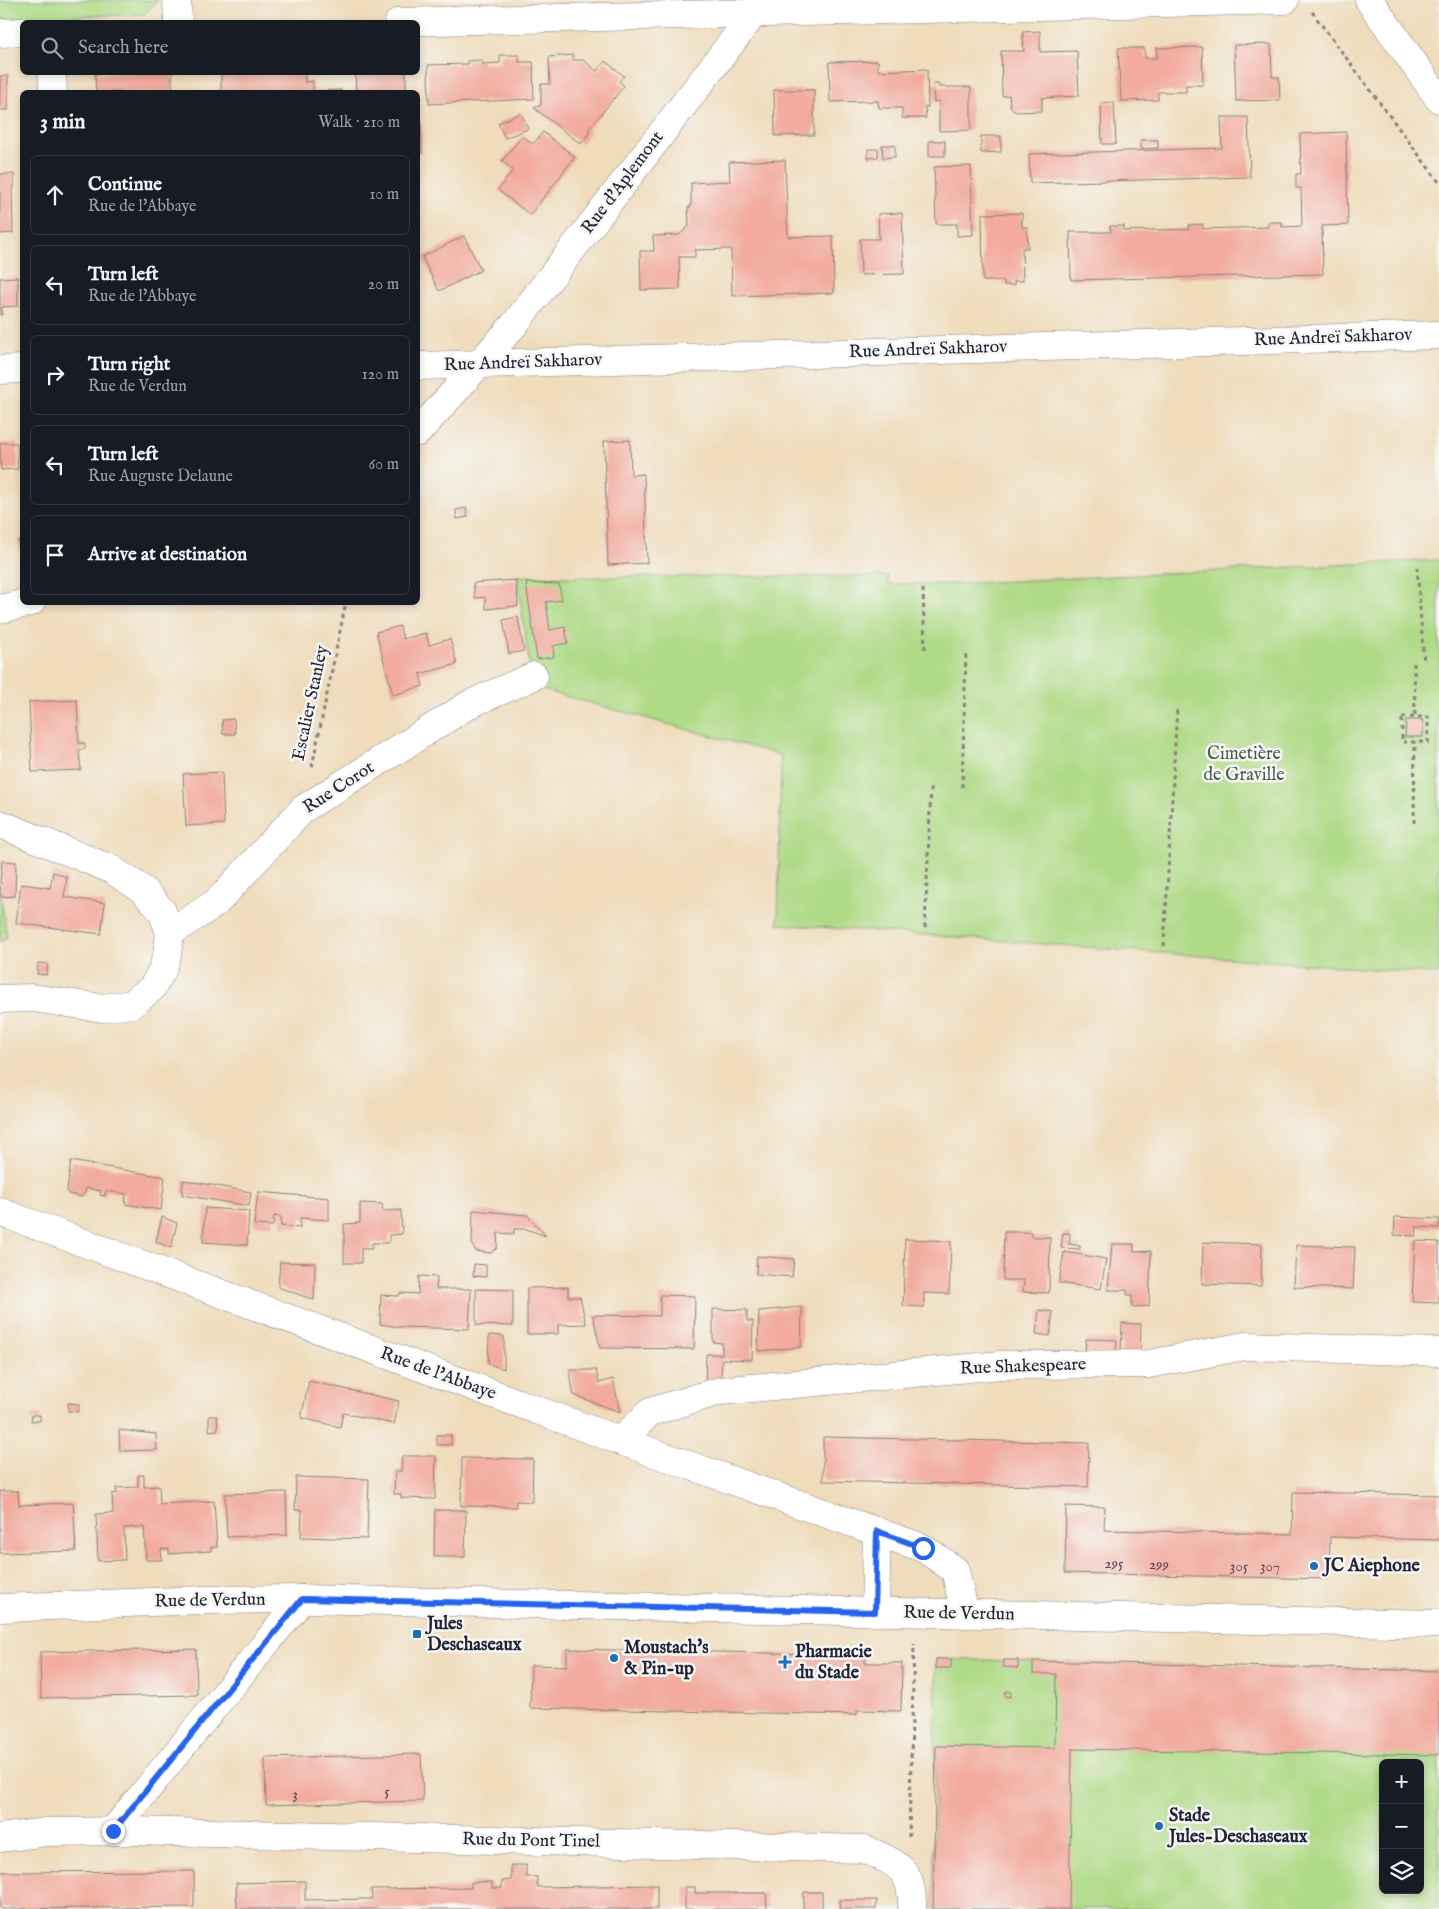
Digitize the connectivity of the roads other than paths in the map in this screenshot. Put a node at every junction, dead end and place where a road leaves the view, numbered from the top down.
1 (177, 0) edge
2 (1369, 0) edge
3 (1297, 4) edge
4 (759, 7) edge
5 (631, 8) edge
6 (178, 20) edge
7 (420, 21) edge
8 (20, 32) edge
9 (0, 33) edge
10 (52, 75) edge
11 (53, 90) edge
12 (1439, 98) edge
13 (1439, 335) edge
14 (480, 364) junction
15 (420, 366) edge
16 (20, 369) edge
17 (0, 370) edge
18 (420, 430) edge
19 (20, 604) edge
20 (0, 608) edge
21 (534, 676) dead end
22 (0, 824) edge
23 (170, 933) junction
24 (0, 999) edge
25 (0, 1212) edge
26 (1439, 1352) edge
27 (621, 1441) junction
28 (877, 1531) junction
29 (302, 1599) junction
30 (0, 1608) edge
31 (875, 1612) junction
32 (965, 1614) junction
33 (1439, 1624) edge
34 (113, 1831) junction
35 (0, 1838) edge
36 (912, 1909) edge

1 - 6 street
2 - 12 street
3 - 4 street
4 - 5 street
4 - 14 street, Rue d'Aplemont
5 - 7 street
8 - 9 street
10 - 11 street
13 - 14 street, Rue Andreï Sakharov
14 - 15 street, Rue Andreï Sakharov
14 - 18 street, Rue d'Aplemont
16 - 17 street
19 - 20 street
21 - 23 street, Rue Corot
22 - 23 street
23 - 24 street
25 - 27 street, Rue de l'Abbaye
26 - 27 street, Rue Shakespeare
27 - 28 street, Rue de l'Abbaye
28 - 31 street
28 - 32 street, Rue de l'Abbaye
29 - 30 street, Rue de Verdun
29 - 31 street, Rue de Verdun
29 - 34 street
31 - 32 street, Rue de Verdun
32 - 33 street, Rue de Verdun
34 - 35 street, Rue du Pont Tinel
34 - 36 street, Rue du Pont Tinel

